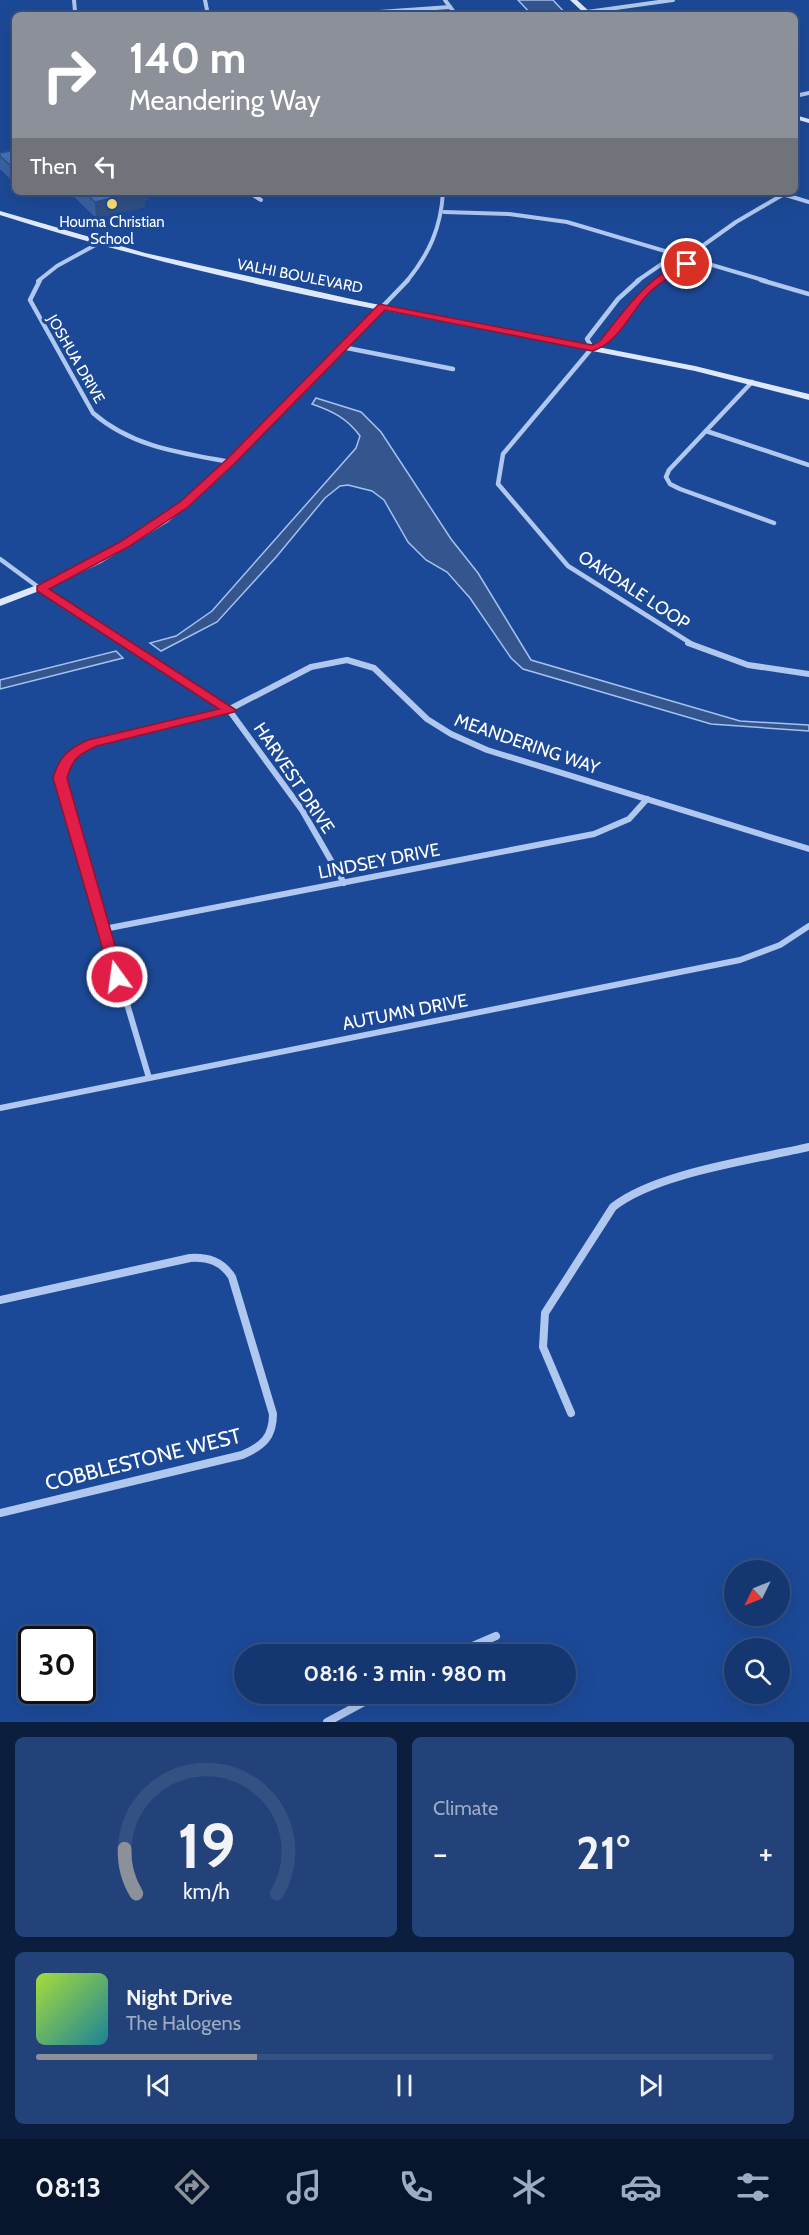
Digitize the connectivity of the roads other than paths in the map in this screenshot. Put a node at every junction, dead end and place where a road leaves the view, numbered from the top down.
1 (74, 0) edge
2 (445, 0) edge
3 (573, 0) edge
4 (673, 0) edge
5 (450, 7) junction
6 (75, 11) dead end
7 (379, 12) edge
8 (454, 12) edge
9 (586, 12) edge
10 (600, 12) edge
11 (253, 195) edge
12 (444, 195) edge
13 (782, 195) edge
14 (787, 195) edge
15 (261, 200) dead end
16 (809, 202) edge
17 (444, 212) junction
18 (0, 213) edge
19 (99, 243) junction
20 (687, 257) junction
21 (623, 294) junction
22 (809, 294) edge
23 (639, 298) junction
24 (383, 306) junction
25 (342, 347) junction
26 (592, 348) junction
27 (453, 369) dead end
28 (752, 381) junction
29 (809, 397) edge
30 (706, 431) junction
31 (230, 462) junction
32 (809, 465) edge
33 (774, 523) dead end
34 (0, 559) edge
35 (41, 589) junction
36 (0, 603) edge
37 (809, 674) edge
38 (230, 710) junction
39 (647, 799) junction
40 (809, 849) edge
41 (344, 883) junction
42 (809, 926) edge
43 (104, 929) junction
44 (149, 1078) junction
45 (0, 1107) edge
46 (809, 1147) edge
47 (0, 1300) edge
48 (571, 1413) dead end
49 (0, 1513) edge
50 (496, 1636) dead end
51 (477, 1644) edge
52 (360, 1704) edge
53 (327, 1722) edge

1 - 6 street
2 - 5 street
3 - 9 street
4 - 10 street
5 - 7 street
5 - 8 street
11 - 15 street
12 - 17 street
13 - 20 street
14 - 16 street
17 - 20 street
17 - 24 street
18 - 19 street, VALHI BOULEVARD
19 - 24 street, VALHI BOULEVARD
19 - 31 street, JOSHUA DRIVE
20 - 21 street
20 - 22 street
20 - 23 street
21 - 23 street
21 - 26 street
23 - 26 street
24 - 25 street
24 - 26 street, VALHI BOULEVARD
25 - 27 street
25 - 31 street
26 - 28 street, VALHI BOULEVARD
26 - 37 street, OAKDALE LOOP
28 - 29 street, VALHI BOULEVARD
28 - 30 street
30 - 32 street
30 - 33 street
31 - 35 street
34 - 35 street, HARVEST DRIVE
35 - 36 street
35 - 38 street, HARVEST DRIVE
38 - 39 street, MEANDERING WAY
38 - 41 street, HARVEST DRIVE
38 - 43 street, MEANDERING WAY
39 - 40 street, MEANDERING WAY
39 - 41 street, LINDSEY DRIVE
41 - 43 street, LINDSEY DRIVE
42 - 44 street, AUTUMN DRIVE
43 - 44 street, MEANDERING WAY
44 - 45 street, AUTUMN DRIVE
46 - 48 street
47 - 49 street, COBBLESTONE WEST
50 - 51 street
52 - 53 street

